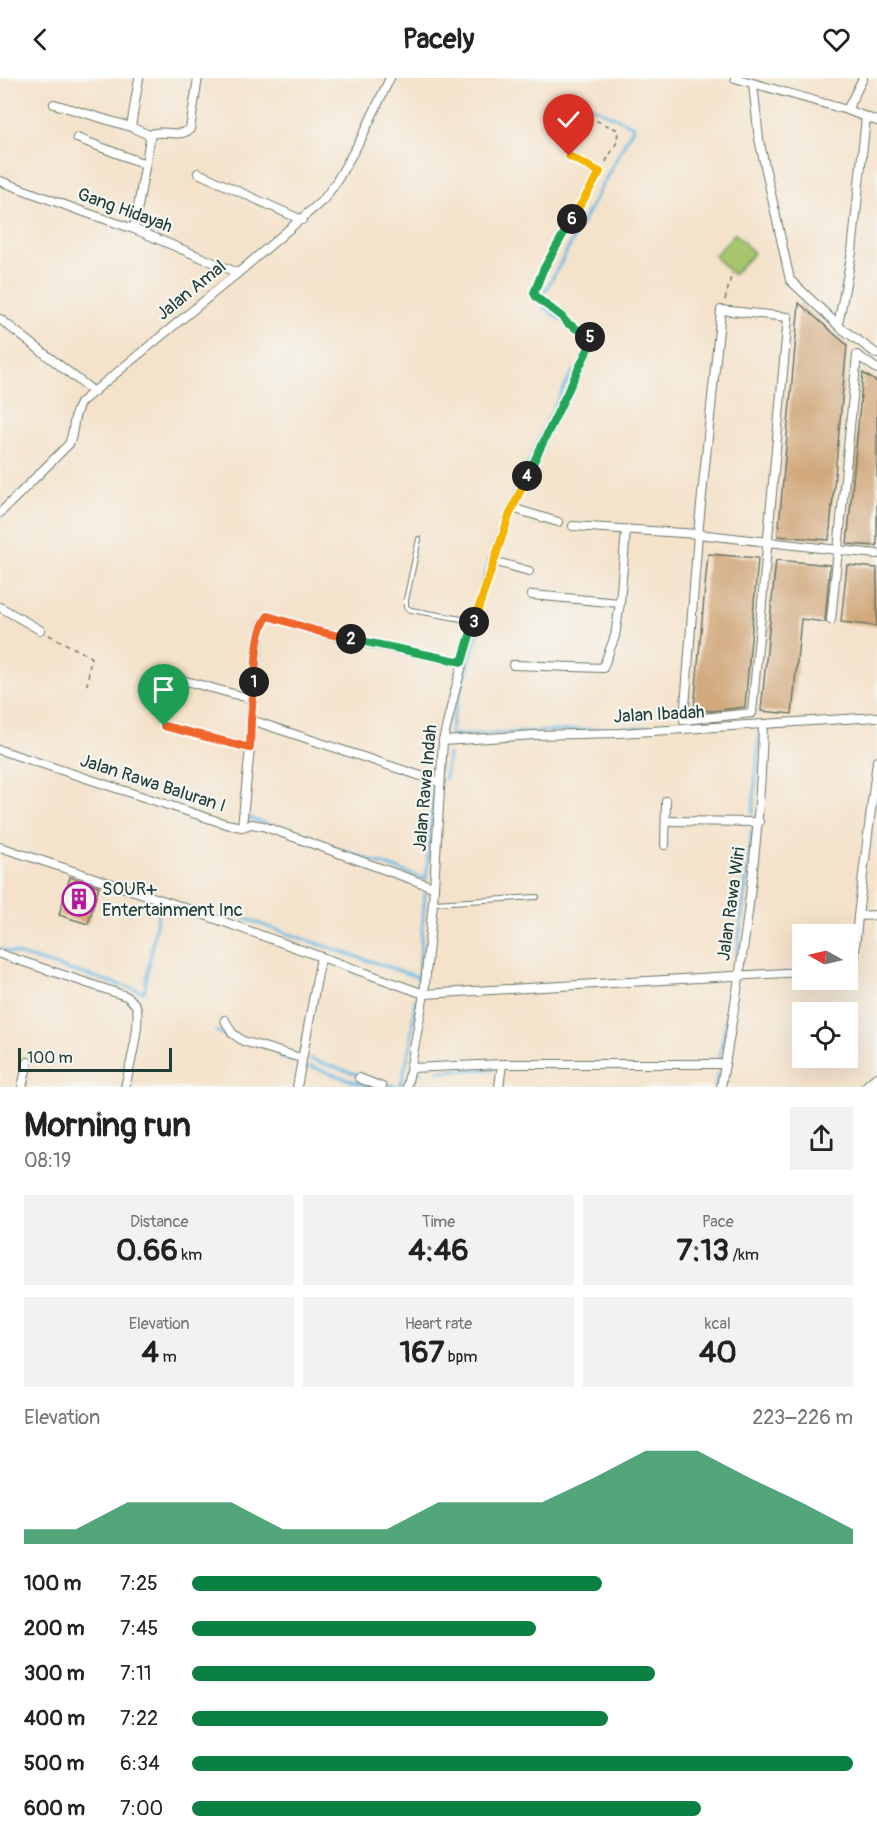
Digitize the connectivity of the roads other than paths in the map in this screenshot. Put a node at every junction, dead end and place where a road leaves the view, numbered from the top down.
1 (139, 78) edge
2 (198, 78) edge
3 (390, 78) edge
4 (735, 78) edge
5 (863, 78) edge
6 (753, 84) junction
7 (54, 104) dead end
8 (847, 110) junction
9 (866, 117) junction
10 (877, 121) edge
11 (131, 127) junction
12 (149, 135) junction
13 (77, 138) dead end
14 (145, 164) junction
15 (600, 172) road end
16 (198, 173) dead end
17 (0, 181) edge
18 (302, 220) junction
19 (134, 229) junction
20 (238, 273) junction
21 (562, 317) joint
22 (0, 319) edge
23 (838, 325) junction
24 (877, 354) edge
25 (877, 369) edge
26 (94, 392) junction
27 (512, 508) junction
28 (0, 513) edge
29 (558, 522) dead end
30 (573, 526) dead end
31 (626, 530) junction
32 (698, 534) junction
33 (419, 538) dead end
34 (768, 542) junction
35 (838, 550) junction
36 (877, 554) edge
37 (493, 561) junction
38 (529, 571) dead end
39 (532, 595) dead end
40 (620, 603) junction
41 (0, 607) edge
42 (831, 620) dead end
43 (474, 621) junction
44 (40, 630) road end
45 (462, 662) junction
46 (513, 665) dead end
47 (164, 675) dead end
48 (252, 699) junction
49 (877, 717) edge
50 (251, 720) junction
51 (764, 725) junction
52 (164, 726) dead end
53 (444, 741) junction
54 (250, 748) junction
55 (0, 750) edge
56 (877, 761) edge
57 (440, 782) junction
58 (666, 801) dead end
59 (666, 821) junction
60 (759, 822) junction
61 (242, 826) junction
62 (665, 845) dead end
63 (0, 847) edge
64 (433, 887) junction
65 (537, 897) dead end
66 (432, 903) junction
67 (877, 915) edge
68 (858, 916) junction
69 (857, 924) edge
70 (0, 954) edge
71 (321, 957) junction
72 (792, 973) edge
73 (738, 976) junction
74 (424, 994) junction
75 (225, 1020) dead end
76 (301, 1058) junction
77 (28, 1062) dead end
78 (725, 1064) junction
79 (502, 1065) junction
80 (411, 1068) junction
81 (360, 1078) dead end
82 (22, 1087) edge
83 (125, 1087) edge
84 (297, 1087) edge
85 (382, 1087) edge
86 (407, 1087) edge
87 (499, 1087) edge
88 (721, 1087) edge

1 - 11 street
2 - 12 street
3 - 18 street, Jalan Amal
4 - 6 street
5 - 8 street
6 - 8 street
6 - 23 street
7 - 11 street
8 - 9 street
9 - 10 street
9 - 23 street
11 - 12 street
12 - 14 street
13 - 14 street
14 - 19 street
15 - 21 lane
16 - 18 street
17 - 19 street, Gang Hidayah
18 - 20 street, Jalan Amal
19 - 20 street, Gang Hidayah
20 - 26 street, Jalan Amal
21 - 27 street, Jalan Rawa Indah
22 - 26 street
23 - 24 street
25 - 35 street
26 - 28 street, Jalan Amal
27 - 29 street
27 - 37 street, Jalan Rawa Indah
30 - 31 street
31 - 32 street
31 - 40 street
32 - 34 street
32 - 34 street
32 - 34 street
33 - 43 lane
34 - 35 street
35 - 36 street
35 - 42 street
37 - 38 street
37 - 43 street, Jalan Rawa Indah
39 - 40 street
40 - 46 street
41 - 44 street
43 - 45 street, Jalan Rawa Indah
45 - 48 street
45 - 53 street, Jalan Rawa Indah
47 - 48 street
48 - 50 street
49 - 51 street, Jalan Ibadah
50 - 54 street
50 - 57 street
51 - 53 street, Jalan Ibadah
51 - 60 street, Jalan Rawa Wiri
52 - 54 lane
53 - 57 street, Jalan Rawa Indah
54 - 61 street
55 - 61 street, Jalan Rawa Baluran I
56 - 68 street
57 - 64 street, Jalan Rawa Indah
58 - 59 street
59 - 60 street
59 - 62 street
60 - 73 street, Jalan Rawa Wiri
61 - 64 street, Jalan Rawa Baluran I
63 - 71 street
64 - 66 street, Jalan Rawa Indah
65 - 66 lane
66 - 74 street, Jalan Rawa Indah
67 - 68 street
68 - 69 street
70 - 83 street
71 - 74 street
71 - 76 street
72 - 73 street
73 - 74 street
73 - 78 street, Jalan Rawa Wiri
74 - 80 street, Jalan Rawa Indah
75 - 76 street
76 - 84 street
77 - 82 street
78 - 79 street
78 - 88 street, Jalan Rawa Wiri
79 - 80 street
79 - 87 street
80 - 86 street, Jalan Rawa Indah
81 - 85 street

